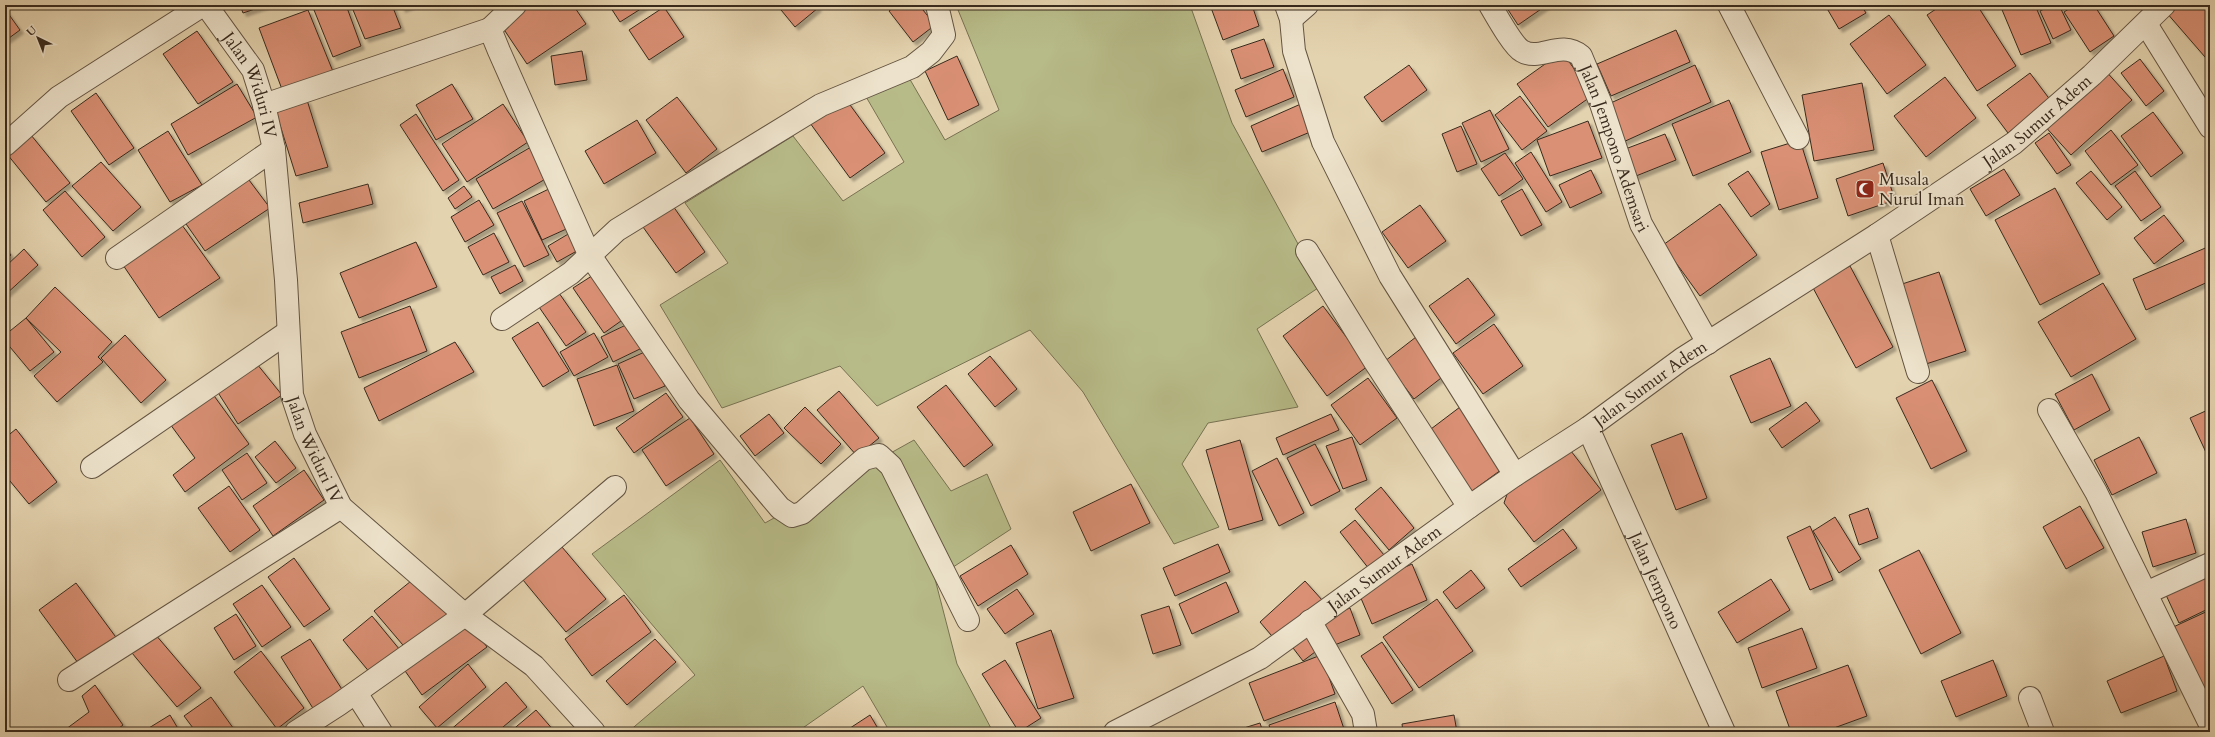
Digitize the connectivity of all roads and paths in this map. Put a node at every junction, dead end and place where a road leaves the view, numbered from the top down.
1 (205, 5) edge
2 (516, 5) edge
3 (937, 5) edge
4 (1307, 5) edge
5 (1490, 5) edge
6 (1729, 5) edge
7 (2164, 5) edge
8 (1288, 12) edge
9 (2146, 24) junction
10 (490, 29) junction
11 (264, 105) junction
12 (2210, 127) edge
13 (1798, 138) dead end
14 (5, 146) edge
15 (274, 149) junction
16 (1876, 235) junction
17 (1307, 251) dead end
18 (589, 254) junction
19 (117, 258) dead end
20 (502, 319) dead end
21 (288, 332) junction
22 (1708, 343) junction
23 (1918, 372) dead end
24 (2049, 410) dead end
25 (1588, 428) junction
26 (92, 467) dead end
27 (1514, 474) junction
28 (615, 487) dead end
29 (341, 507) junction
30 (1469, 507) junction
31 (2210, 564) edge
32 (2146, 593) junction
33 (465, 614) junction
34 (968, 620) dead end
35 (1310, 621) junction
36 (70, 680) dead end
37 (356, 693) junction
38 (2030, 698) dead end
39 (2210, 724) edge
40 (296, 732) edge
41 (381, 732) edge
42 (594, 732) edge
43 (1115, 732) edge
44 (1366, 732) edge
45 (1724, 732) edge
46 (2043, 732) edge

1 - 11 street, Jalan Widuri IV
1 - 14 street
2 - 10 street
3 - 18 street
4 - 8 street
5 - 22 street, Jalan Jempono Ademsari
6 - 13 street
7 - 9 street, Jalan Sumur Adem
8 - 27 street
9 - 12 street
9 - 16 street, Jalan Sumur Adem
10 - 11 street
10 - 18 street
11 - 15 street, Jalan Widuri IV
15 - 19 street, Jalan Widuri IV
15 - 21 street, Jalan Widuri IV
16 - 22 street, Jalan Sumur Adem
16 - 23 street
17 - 30 street
18 - 20 street
18 - 34 street
21 - 26 street
21 - 29 street, Jalan Widuri IV
22 - 25 street, Jalan Sumur Adem
24 - 32 street
25 - 27 street, Jalan Sumur Adem
25 - 45 street, Jalan Jempono
27 - 30 street, Jalan Sumur Adem
28 - 33 street
29 - 33 street, Jalan Widuri IV
29 - 36 street
30 - 35 street, Jalan Sumur Adem
31 - 32 street
32 - 39 street
33 - 37 street
33 - 42 street, Jalan Widuri IV
35 - 43 street, Jalan Sumur Adem
35 - 44 street
37 - 40 street
37 - 41 street
38 - 46 street

